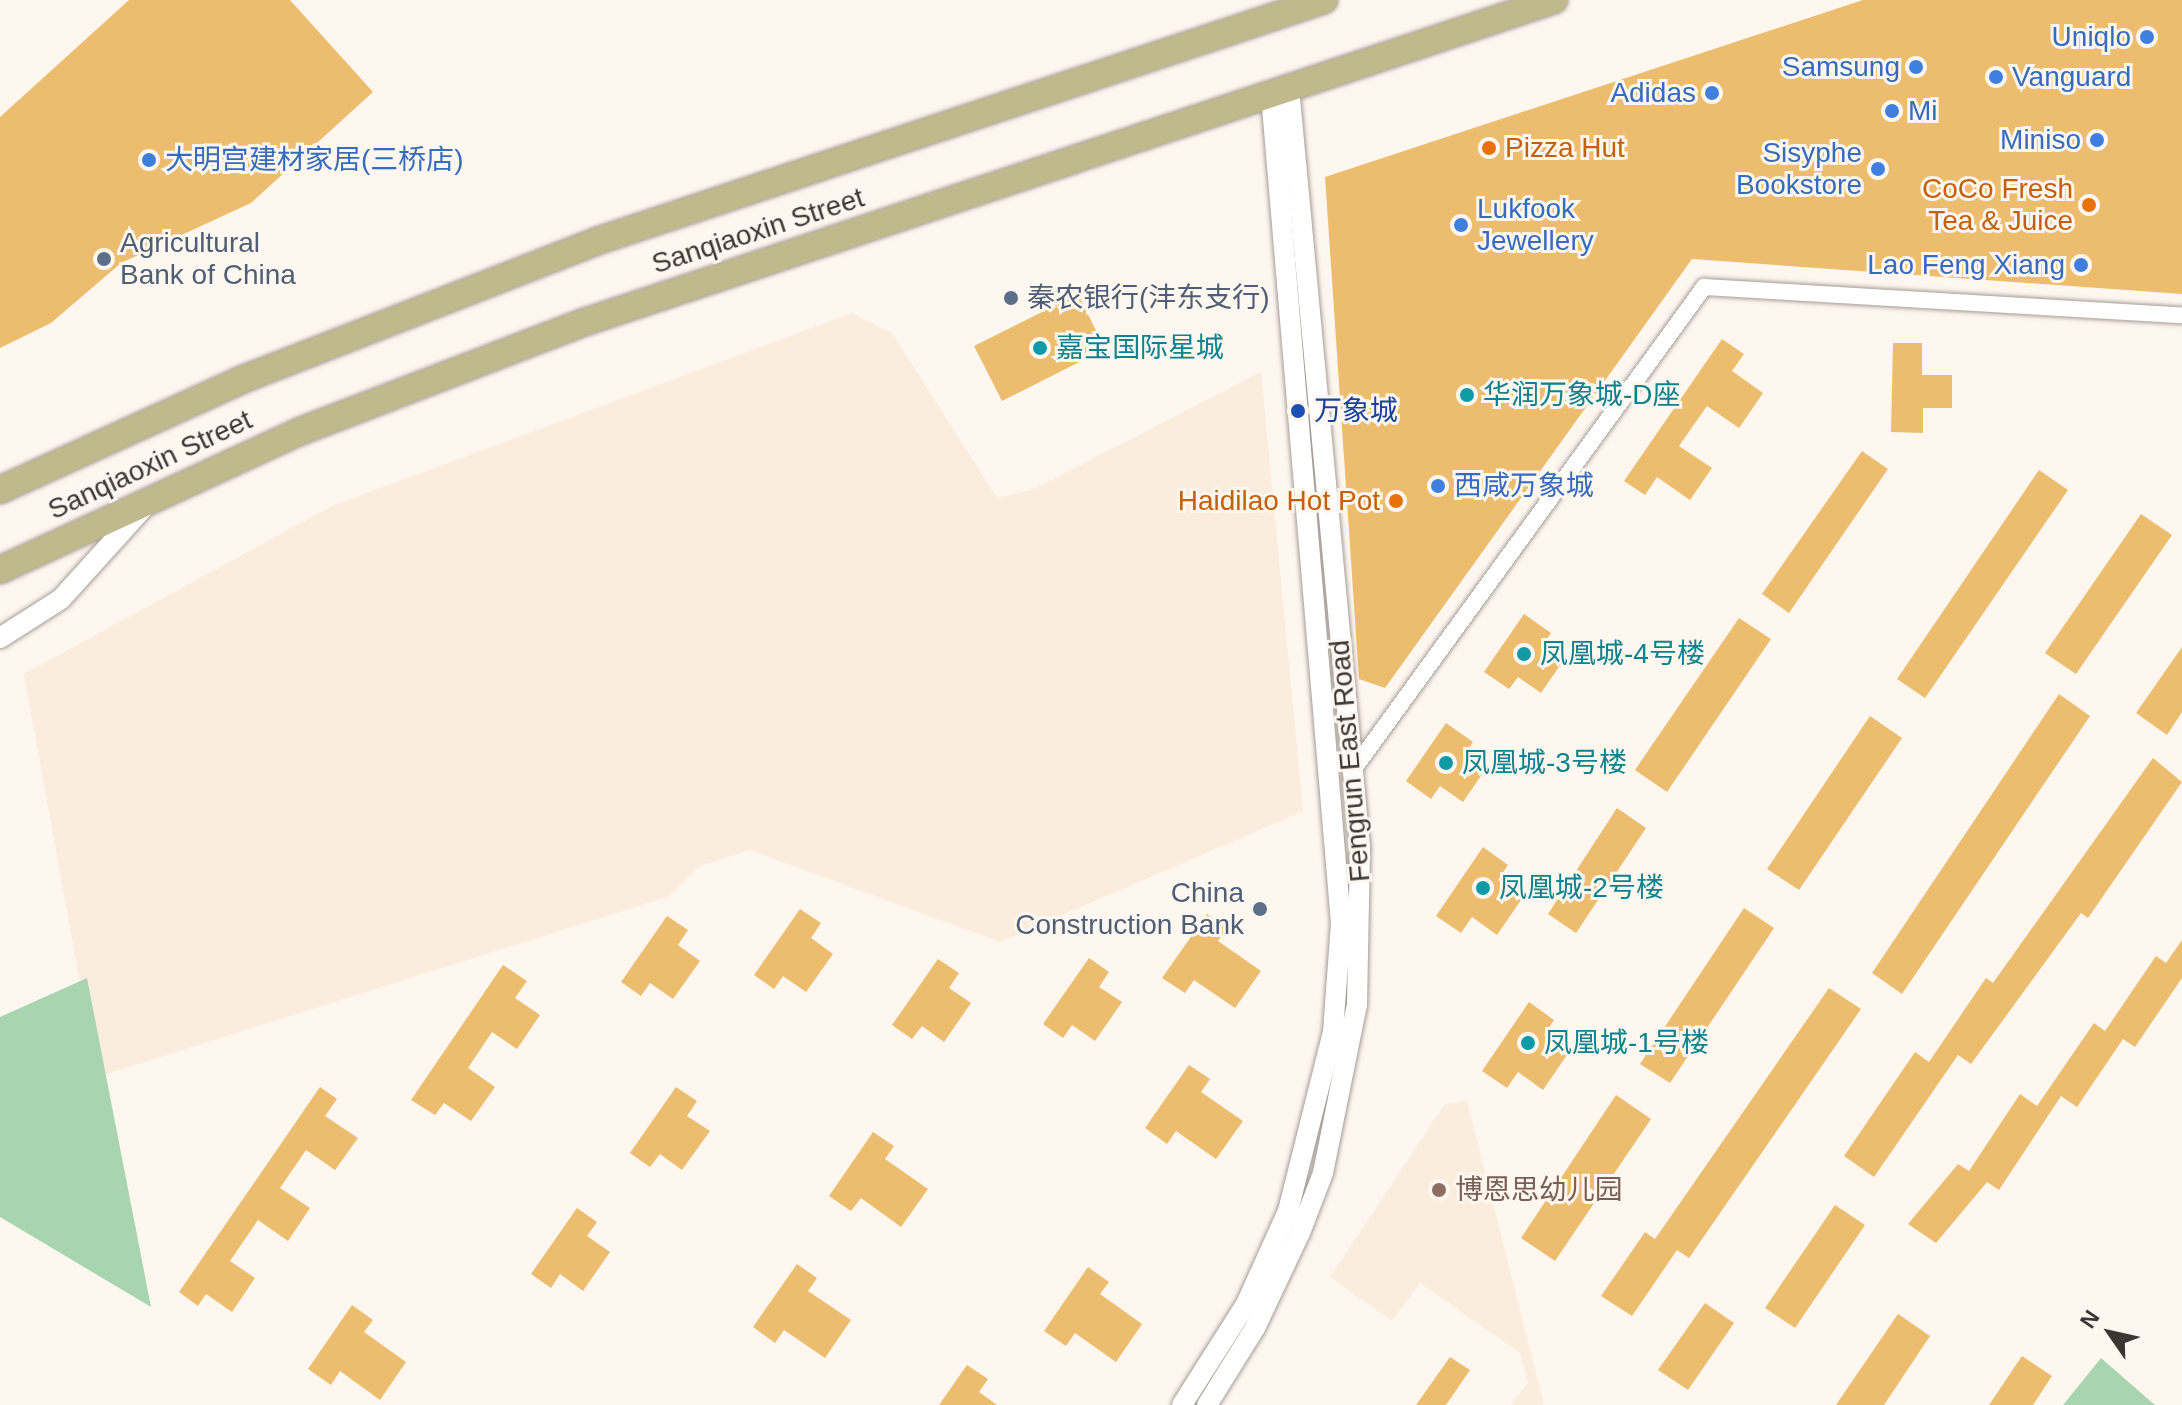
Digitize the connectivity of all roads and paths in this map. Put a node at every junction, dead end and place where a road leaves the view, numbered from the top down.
1 (1324, 0) edge
2 (1554, 0) edge
3 (1280, 91) junction
4 (2182, 315) edge
5 (0, 490) edge
6 (154, 496) junction
7 (0, 570) edge
8 (0, 638) edge
9 (1353, 770) junction
10 (1182, 1405) edge
11 (1207, 1405) edge

1 - 5 main road, Sanqiaoxin Street
2 - 3 main road, Sanqiaoxin Street
3 - 6 main road, Sanqiaoxin Street
3 - 9 street, Fengrun East Road
3 - 10 street, Fengrun East Road
4 - 9 street
6 - 7 main road, Sanqiaoxin Street
6 - 8 street
9 - 11 street, Fengrun East Road

